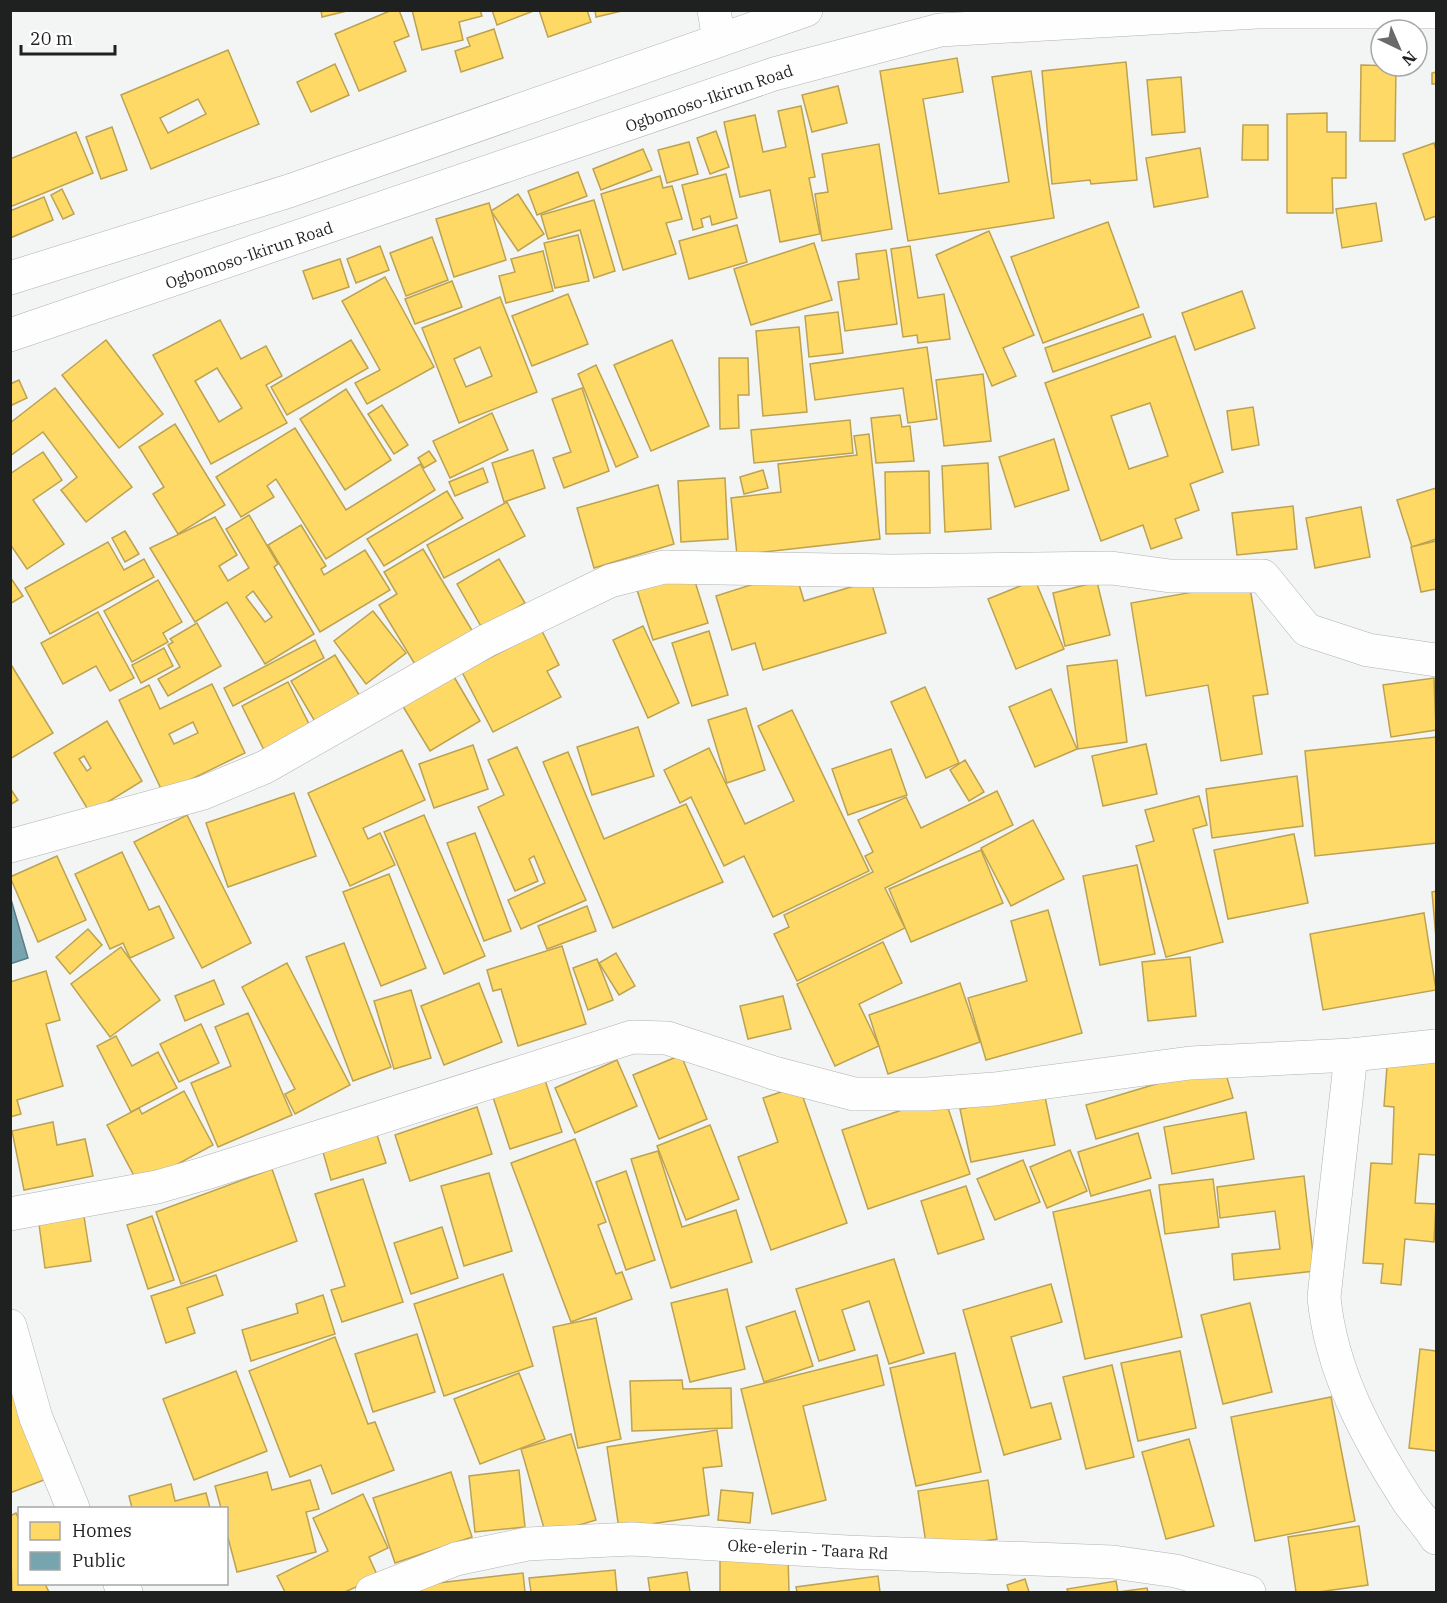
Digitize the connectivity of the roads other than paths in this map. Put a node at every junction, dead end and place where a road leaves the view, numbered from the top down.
1 (806, 10) edge
2 (1437, 12) edge
3 (717, 25) edge
4 (10, 278) edge
5 (10, 335) edge
6 (1437, 660) edge
7 (10, 846) edge
8 (1437, 1046) edge
9 (1351, 1055) junction
10 (10, 1214) edge
11 (10, 1326) edge
12 (72, 1507) edge
13 (1437, 1538) edge
14 (372, 1593) edge
15 (1249, 1593) edge

1 - 3 street
2 - 5 street, Ogbomoso-Ikirun Road
3 - 4 street
6 - 7 street
8 - 9 street
9 - 10 street
9 - 13 street
11 - 12 street
14 - 15 street, Oke-elerin - Taara Rd

